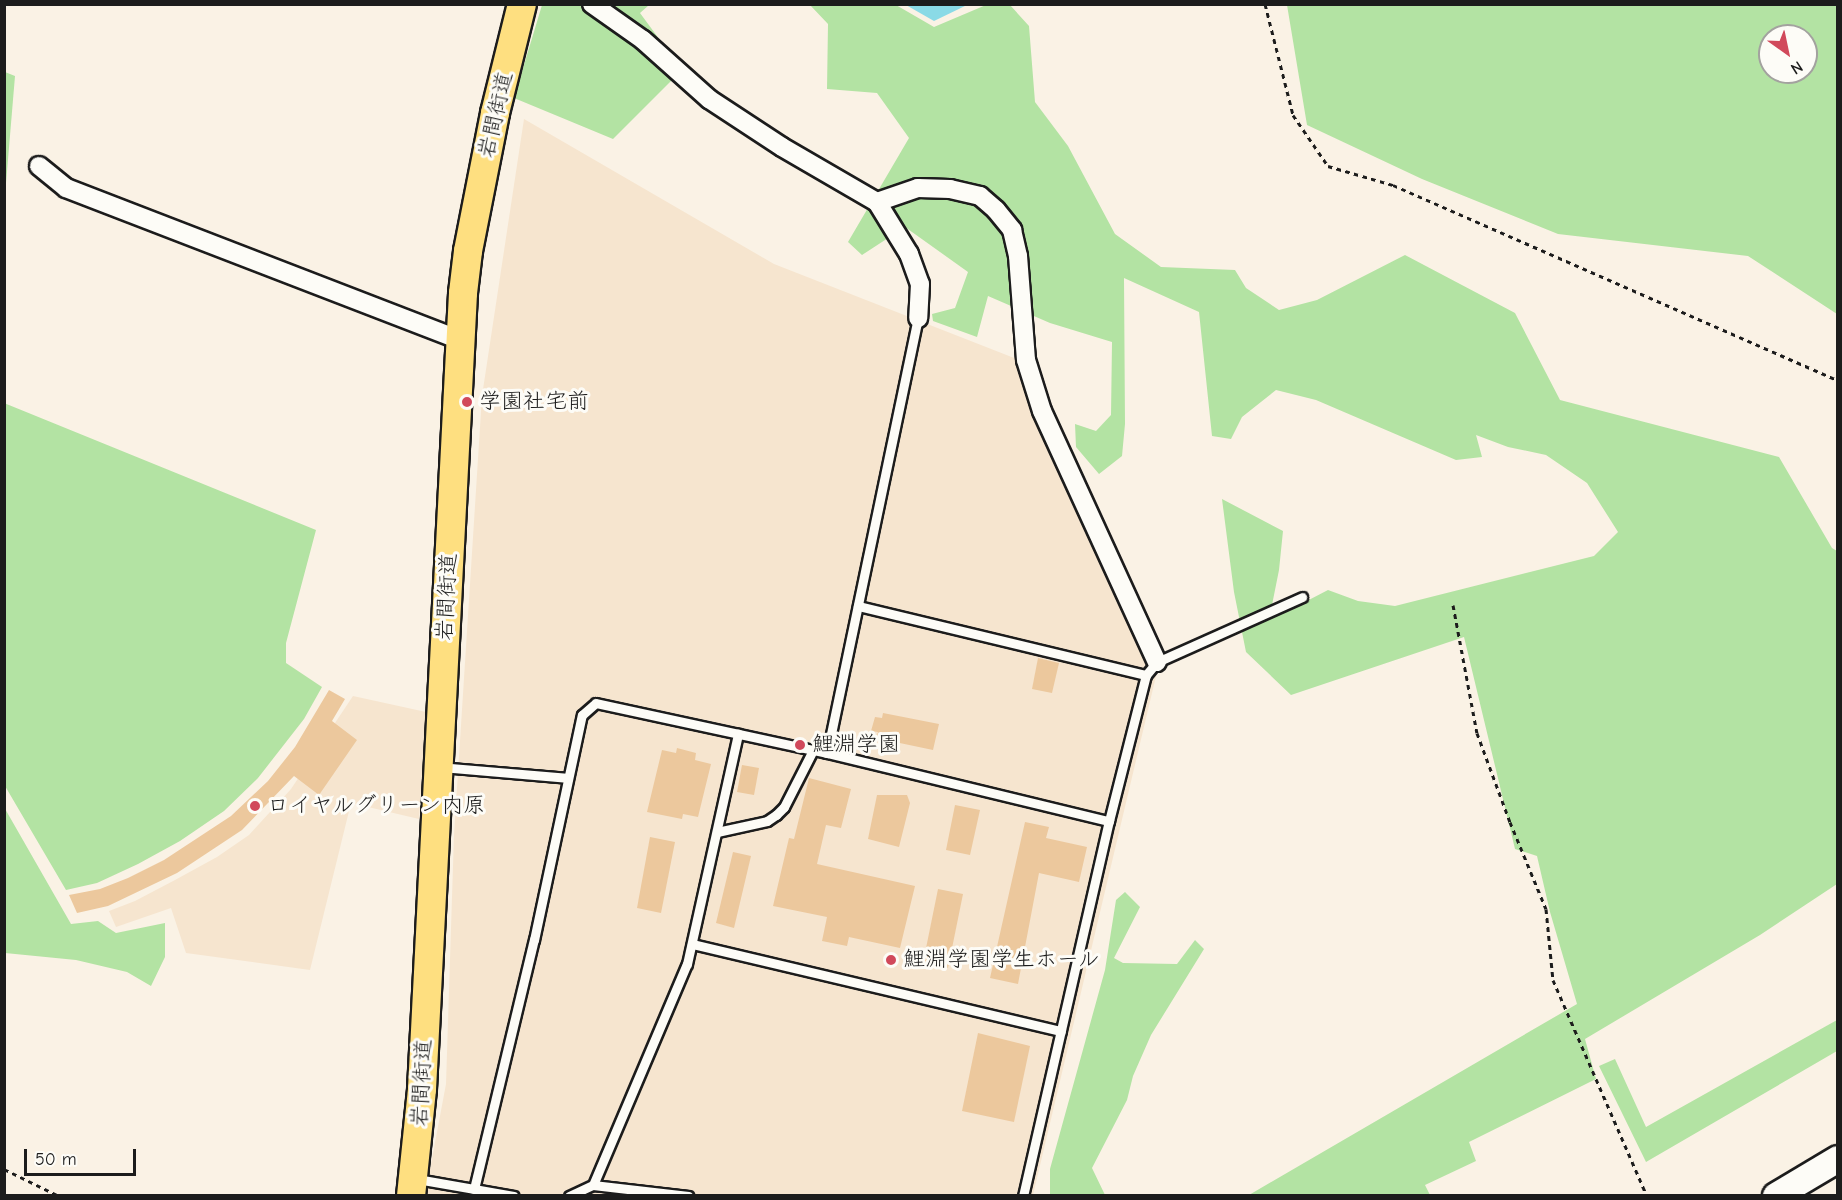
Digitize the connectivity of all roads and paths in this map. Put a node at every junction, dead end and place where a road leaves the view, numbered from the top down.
1 (522, 4) edge
2 (592, 4) edge
3 (1265, 4) edge
4 (39, 166) dead end
5 (877, 202) junction
6 (918, 318) joint
7 (460, 340) junction
8 (1838, 380) edge
9 (1302, 597) dead end
10 (1453, 605) dead end
11 (858, 606) junction
12 (1151, 668) junction
13 (738, 734) junction
14 (813, 750) junction
15 (827, 753) junction
16 (438, 767) junction
17 (568, 778) junction
18 (1109, 820) junction
19 (717, 832) junction
20 (693, 944) junction
21 (1061, 1031) junction
22 (1838, 1159) edge
23 (4, 1169) edge
24 (593, 1185) junction
25 (413, 1187) edge
26 (474, 1189) junction
27 (59, 1196) edge
28 (514, 1196) edge
29 (569, 1196) edge
30 (688, 1196) edge
31 (1023, 1196) edge
32 (1647, 1196) edge
33 (1776, 1196) edge

1 - 7 main road, 岩間街道
2 - 5 street
3 - 8 path
4 - 7 street
5 - 6 street
5 - 12 street
6 - 11 lane
7 - 16 main road, 岩間街道
9 - 12 lane
10 - 32 path
11 - 12 lane
11 - 15 lane
12 - 18 lane
13 - 14 lane
13 - 17 lane
13 - 19 lane
14 - 15 lane
14 - 19 lane
15 - 18 lane
16 - 17 lane
16 - 25 main road, 岩間街道
17 - 26 lane
18 - 21 lane
19 - 20 lane
20 - 21 lane
20 - 24 lane
21 - 31 lane
22 - 33 street
23 - 27 path
24 - 29 lane
24 - 30 lane
25 - 26 lane
26 - 28 lane

